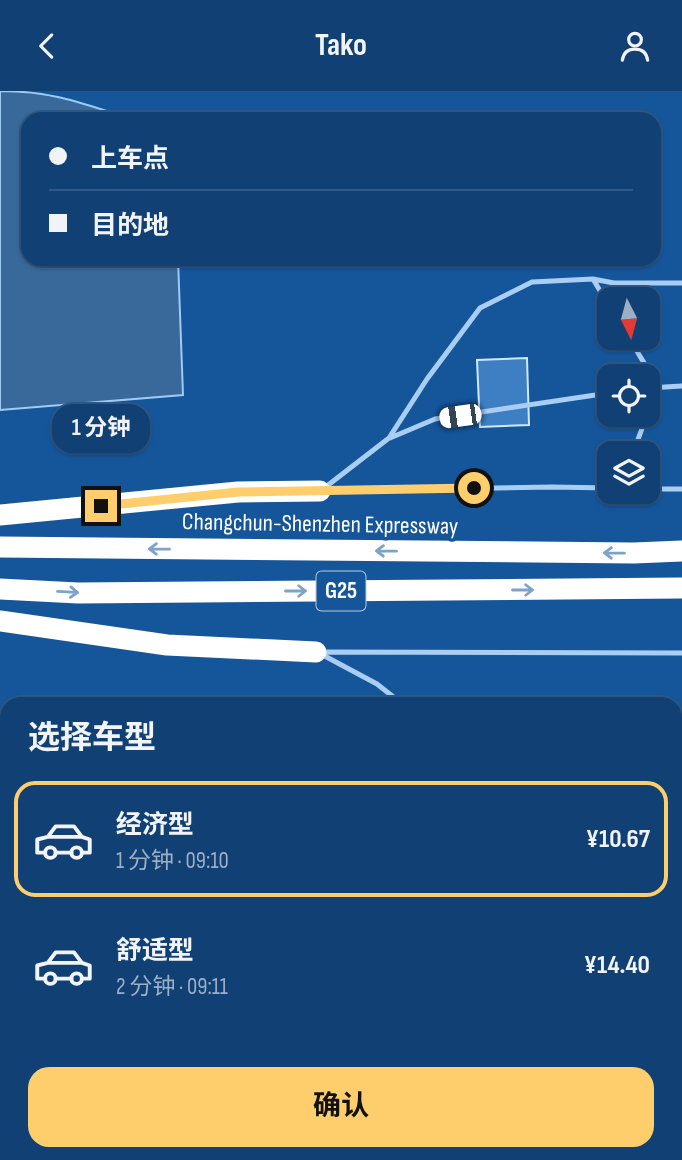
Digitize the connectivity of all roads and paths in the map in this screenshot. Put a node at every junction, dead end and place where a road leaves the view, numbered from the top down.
1 (593, 279) junction
2 (682, 283) edge
3 (598, 287) edge
4 (660, 386) edge
5 (682, 386) edge
6 (597, 395) edge
7 (389, 438) junction
8 (597, 488) edge
9 (660, 489) edge
10 (682, 489) edge
11 (320, 491) junction
12 (0, 515) edge
13 (0, 547) edge
14 (682, 551) edge
15 (682, 588) edge
16 (0, 589) edge
17 (0, 621) edge
18 (316, 652) junction
19 (682, 653) edge
20 (393, 697) edge

1 - 2 lane
1 - 3 lane
1 - 7 lane
4 - 5 lane
6 - 7 lane
7 - 11 lane
8 - 11 lane
9 - 10 lane
11 - 12 highway
14 -> 13 highway, Changchun-Shenzhen Expressway / G25
16 -> 15 highway, G25
17 - 18 highway
18 - 19 lane
18 - 20 lane

